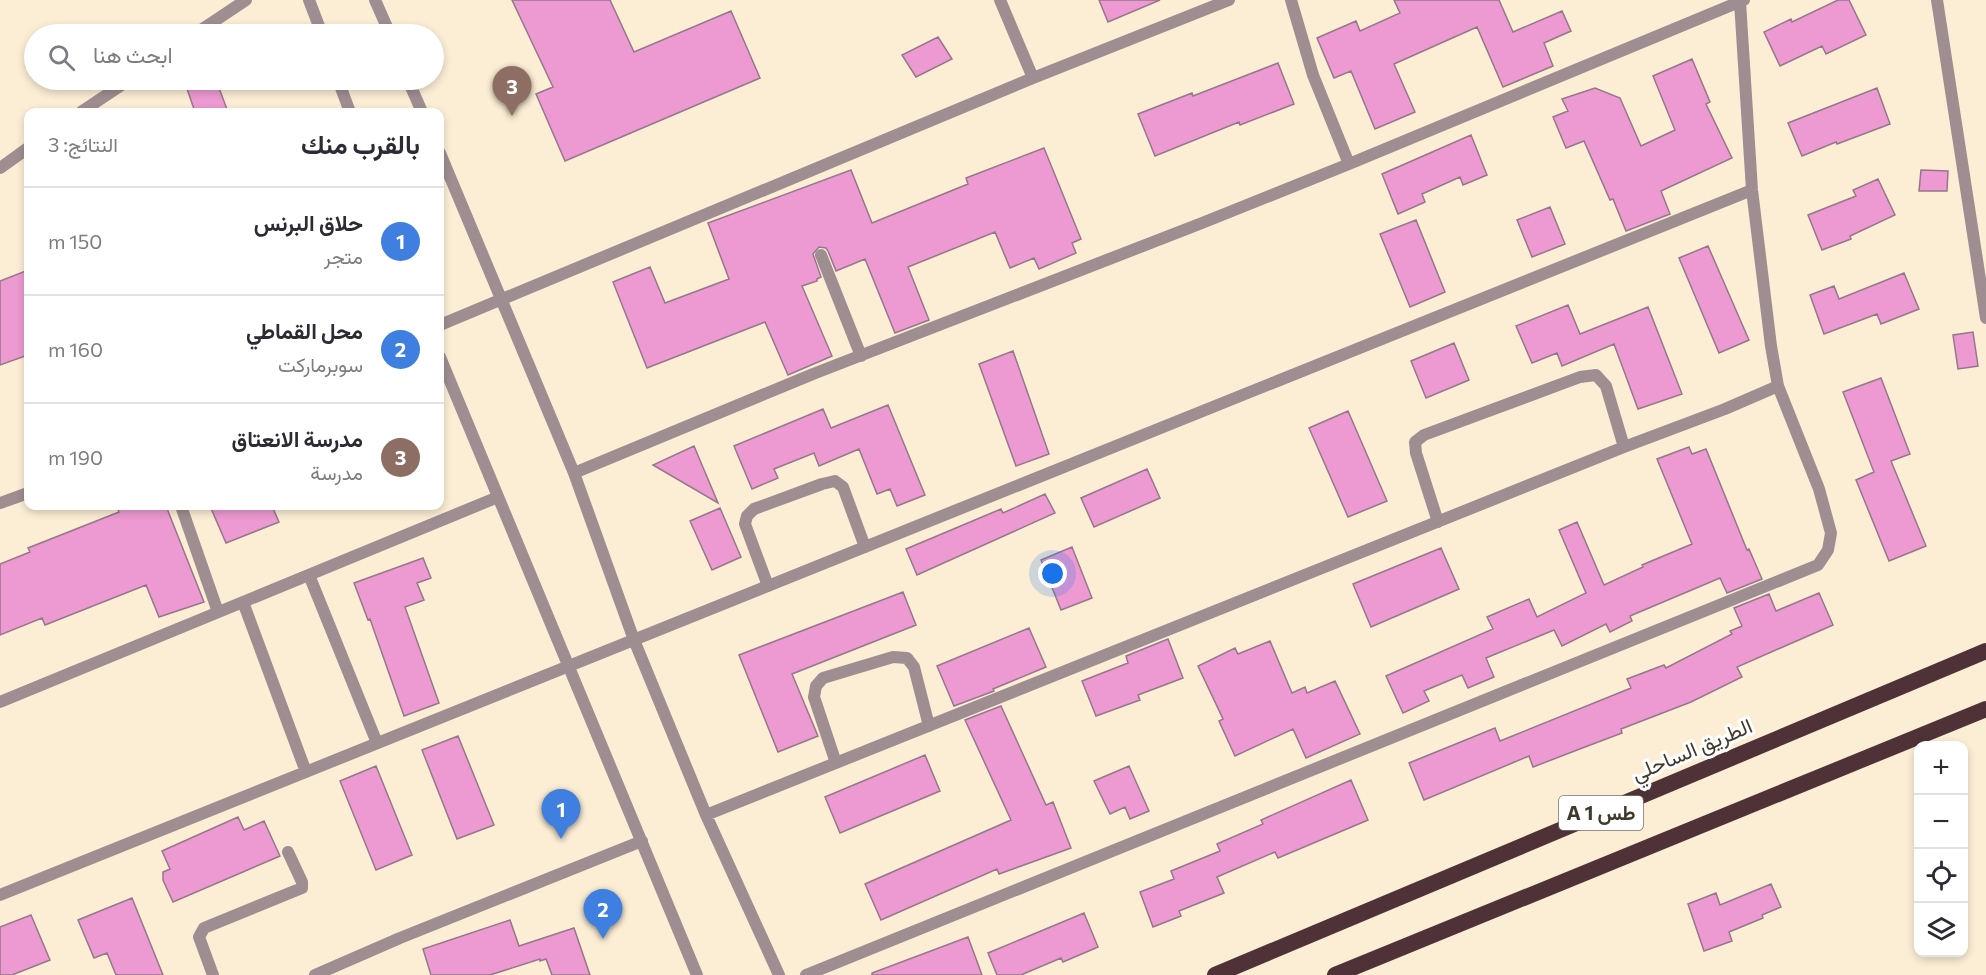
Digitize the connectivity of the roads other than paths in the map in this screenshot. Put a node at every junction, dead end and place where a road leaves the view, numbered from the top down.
1 (246, 0) edge
2 (309, 0) edge
3 (375, 0) edge
4 (1000, 0) edge
5 (1228, 0) edge
6 (1291, 0) edge
7 (1937, 0) edge
8 (1740, 1) edge
9 (210, 24) edge
10 (318, 24) edge
11 (386, 24) edge
12 (1033, 78) junction
13 (114, 90) edge
14 (342, 90) edge
15 (412, 90) edge
16 (87, 108) edge
17 (348, 108) edge
18 (420, 108) edge
19 (24, 151) edge
20 (444, 163) edge
21 (1349, 164) junction
22 (0, 168) edge
23 (1752, 190) junction
24 (821, 255) dead end
25 (501, 300) junction
26 (1986, 318) edge
27 (444, 323) edge
28 (861, 356) junction
29 (444, 367) edge
30 (1778, 386) junction
31 (1624, 447) junction
32 (574, 473) junction
33 (24, 494) edge
34 (498, 497) junction
35 (0, 503) edge
36 (183, 510) edge
37 (1438, 522) junction
38 (865, 547) junction
39 (309, 575) junction
40 (768, 586) junction
41 (243, 602) junction
42 (218, 612) junction
43 (634, 640) junction
44 (1986, 651) edge
45 (567, 667) junction
46 (0, 702) edge
47 (1986, 710) edge
48 (929, 726) junction
49 (377, 743) junction
50 (836, 763) junction
51 (306, 772) junction
52 (706, 815) junction
53 (642, 841) junction
54 (288, 852) dead end
55 (0, 895) edge
56 (213, 975) edge
57 (315, 975) edge
58 (697, 975) edge
59 (779, 975) edge
60 (806, 975) edge
61 (1215, 975) edge
62 (1335, 975) edge

1 - 9 street
2 - 10 street
3 - 11 street
4 - 12 street
5 - 12 street
6 - 21 street
7 - 26 street
8 - 21 street
8 - 23 street
12 - 25 street
13 - 16 street
14 - 17 street
15 - 18 street
19 - 22 street
20 - 25 street
21 - 28 street
23 - 30 street
23 - 38 street
24 - 28 street
25 - 27 street
25 - 32 street
28 - 32 street
29 - 34 street
30 - 31 street
30 - 60 street
31 - 37 street
31 - 37 street
32 - 43 street
33 - 35 street
34 - 39 street
34 - 45 street
36 - 42 street
37 - 48 street
38 - 40 street
38 - 40 street
39 - 41 street
39 - 49 street
40 - 43 street
41 - 42 street
41 - 51 street
42 - 46 street
43 - 45 street
43 - 52 street
44 - 61 highway, الطريق الساحلي / A 1 طس
45 - 49 street
45 - 53 street
47 - 62 highway, A 1 طس
48 - 50 street
48 - 50 street
49 - 51 street
50 - 52 street
51 - 55 street
52 - 59 street
53 - 57 street
53 - 58 street
54 - 56 street

